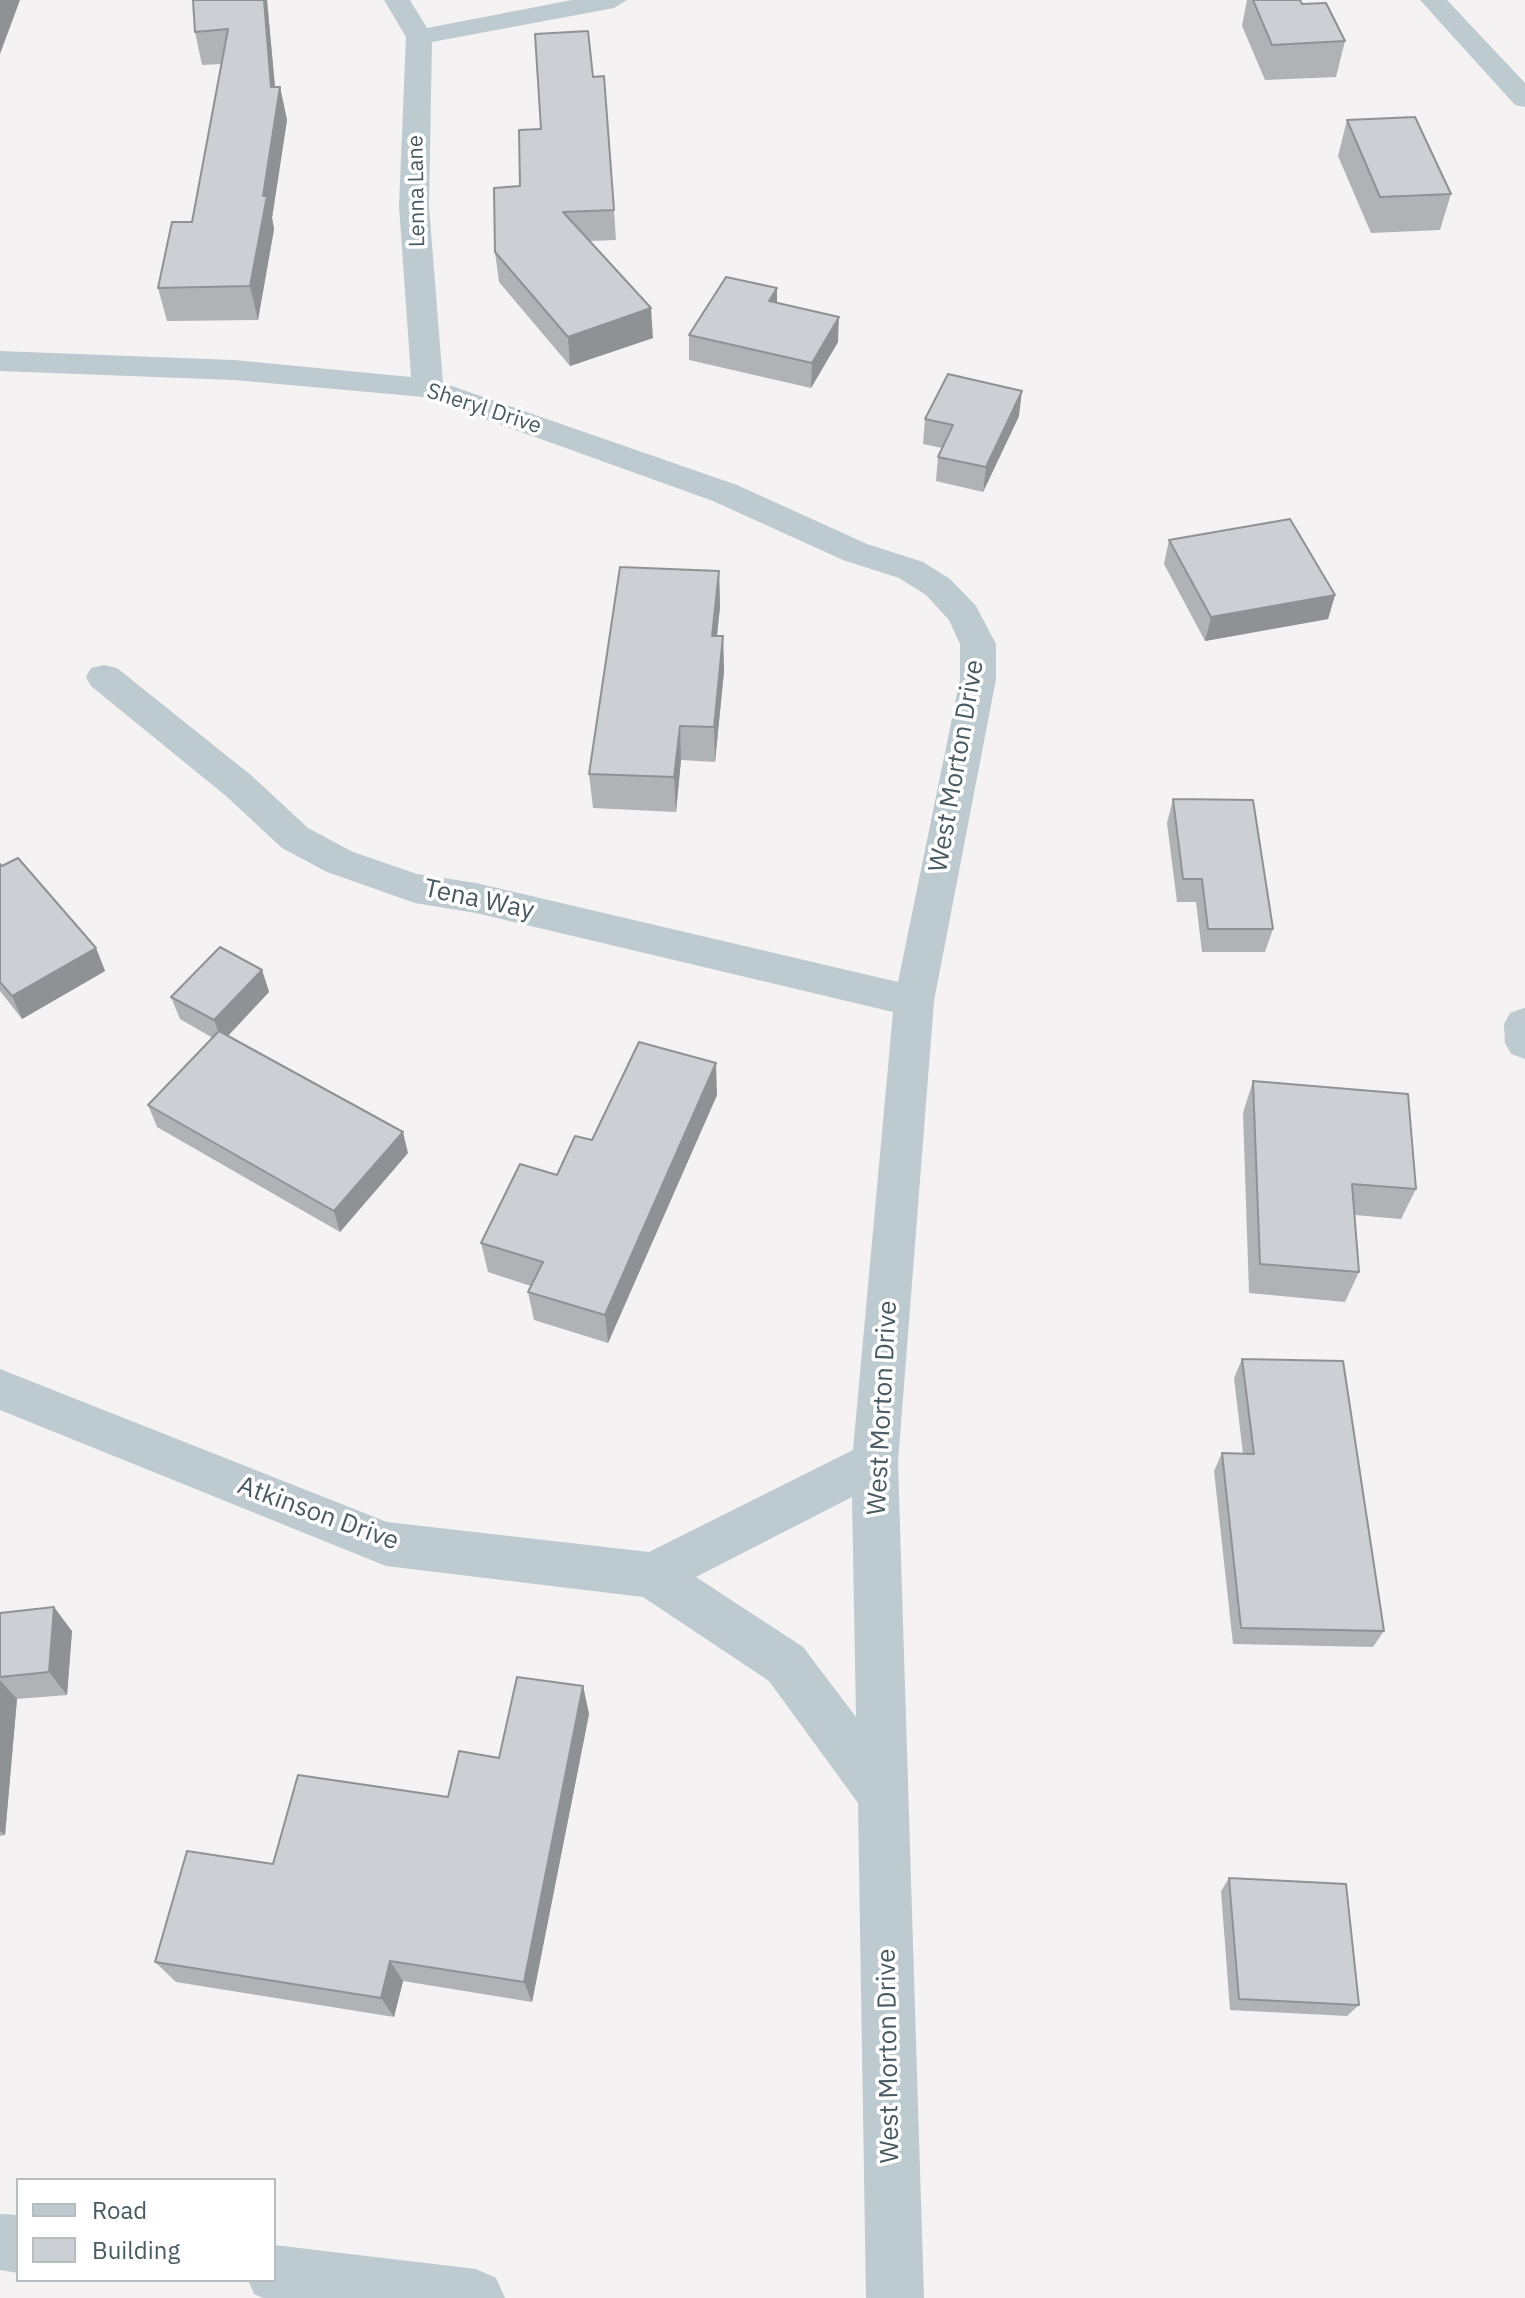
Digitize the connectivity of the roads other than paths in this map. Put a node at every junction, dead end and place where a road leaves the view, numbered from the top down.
1 (397, 0) edge
2 (614, 0) edge
3 (1433, 0) edge
4 (419, 37) junction
5 (1525, 99) edge
6 (0, 361) edge
7 (428, 388) junction
8 (938, 587) joint
9 (104, 677) dead end
10 (914, 1001) junction
11 (0, 1389) edge
12 (875, 1462) junction
13 (652, 1575) junction
14 (883, 1795) junction
15 (276, 2274) edge
16 (476, 2298) edge
17 (895, 2298) edge

1 - 4 street
2 - 4 street
3 - 5 street
4 - 7 street, Lenna Lane
6 - 7 street, Sheryl Drive
7 - 8 street, Sheryl Drive
8 - 10 street, West Morton Drive
9 - 10 street, Tena Way
10 - 12 street, West Morton Drive
11 - 13 street, Atkinson Drive
12 - 13 street
12 - 14 street, West Morton Drive
13 - 14 street, Atkinson Drive
14 - 17 street, West Morton Drive
15 - 16 street

